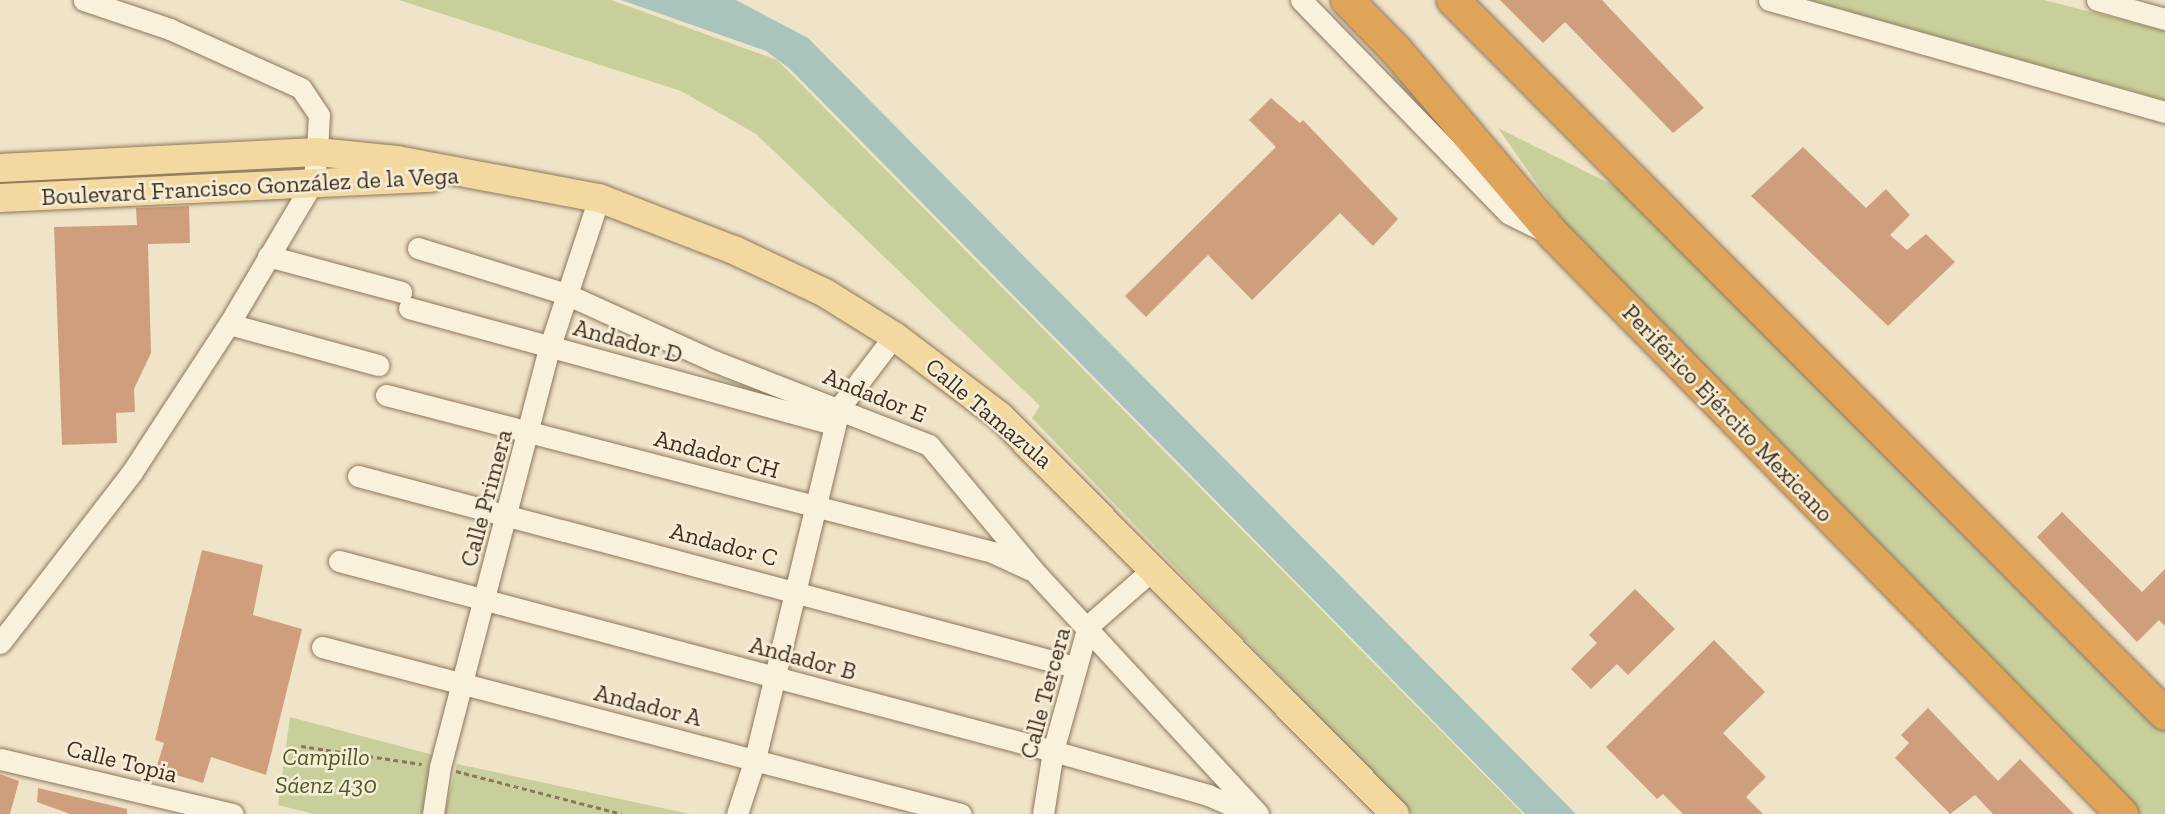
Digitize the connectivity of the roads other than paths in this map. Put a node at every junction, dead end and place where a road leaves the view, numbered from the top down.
1 (85, 0) edge
2 (1301, 0) edge
3 (1347, 0) edge
4 (1453, 0) edge
5 (1769, 0) edge
6 (2096, 0) edge
7 (2165, 19) edge
8 (2165, 112) edge
9 (317, 152) junction
10 (88, 163) junction
11 (0, 168) edge
12 (480, 175) junction
13 (313, 182) junction
14 (91, 193) junction
15 (0, 198) edge
16 (599, 198) junction
17 (1555, 236) junction
18 (418, 248) dead end
19 (268, 256) junction
20 (566, 294) junction
21 (229, 324) junction
22 (894, 336) junction
23 (550, 346) junction
24 (713, 361) junction
25 (377, 365) dead end
26 (704, 388) junction
27 (386, 395) dead end
28 (837, 416) junction
29 (531, 429) junction
30 (358, 475) dead end
31 (814, 506) junction
32 (506, 514) junction
33 (340, 561) dead end
34 (1033, 570) junction
35 (1152, 570) junction
36 (795, 590) junction
37 (487, 597) junction
38 (1088, 626) junction
39 (0, 643) edge
40 (322, 647) dead end
41 (1075, 667) junction
42 (775, 678) junction
43 (464, 686) junction
44 (2165, 714) edge
45 (1054, 751) junction
46 (0, 759) edge
47 (754, 760) junction
48 (233, 814) edge
49 (433, 814) edge
50 (737, 814) edge
51 (961, 814) edge
52 (1043, 814) edge
53 (1251, 814) edge
54 (1258, 814) edge
55 (1395, 814) edge
56 (2122, 814) edge

1 - 9 street
2 - 17 street
3 - 17 highway, Periférico Ejército Mexicano
4 - 44 highway
5 - 8 street
6 - 7 street
9 - 10 main road, Boulevard Francisco González de la Vega
9 - 12 main road, Boulevard Francisco González de la Vega
9 - 13 street
10 - 11 main road, Boulevard Francisco González de la Vega
10 - 14 main road
12 - 13 main road, Boulevard Francisco González de la Vega
12 - 16 main road, Calle Tamazula
13 - 14 main road, Boulevard Francisco González de la Vega
13 - 19 street
14 - 15 main road, Boulevard Francisco González de la Vega
16 - 20 street, Calle Primera
16 - 22 main road, Calle Tamazula
17 - 56 highway, Periférico Ejército Mexicano
18 - 20 street, Andador E
19 - 21 street
19 - 23 street, Andador D
20 - 23 street, Calle Primera
20 - 24 street, Andador E
21 - 25 street
21 - 39 street
22 - 28 street
22 - 35 main road, Calle Tamazula
23 - 26 street, Andador D
23 - 29 street, Calle Primera
24 - 26 street
24 - 28 street, Andador E
26 - 28 street, Andador D
27 - 29 street, Andador CH
28 - 31 street
28 - 34 street, Andador E
29 - 31 street, Andador CH
29 - 32 street, Calle Primera
30 - 32 street, Andador C
31 - 34 street, Andador CH
31 - 36 street
32 - 36 street, Andador C
32 - 37 street, Calle Primera
33 - 37 street, Andador B
34 - 38 street, Andador E
35 - 38 street, Calle Tercera
35 - 55 main road, Calle Tamazula
36 - 41 street, Andador C
36 - 42 street
37 - 42 street, Andador B
37 - 43 street, Calle Primera
38 - 41 street, Calle Tercera
38 - 54 street, Andador E
40 - 43 street, Andador A
41 - 45 street, Calle Tercera
42 - 45 street, Andador B
42 - 47 street
43 - 47 street, Andador A
43 - 49 street, Calle Primera
45 - 52 street, Calle Tercera
45 - 53 street, Andador B
46 - 48 street, Calle Topia
47 - 50 street
47 - 51 street, Andador A

